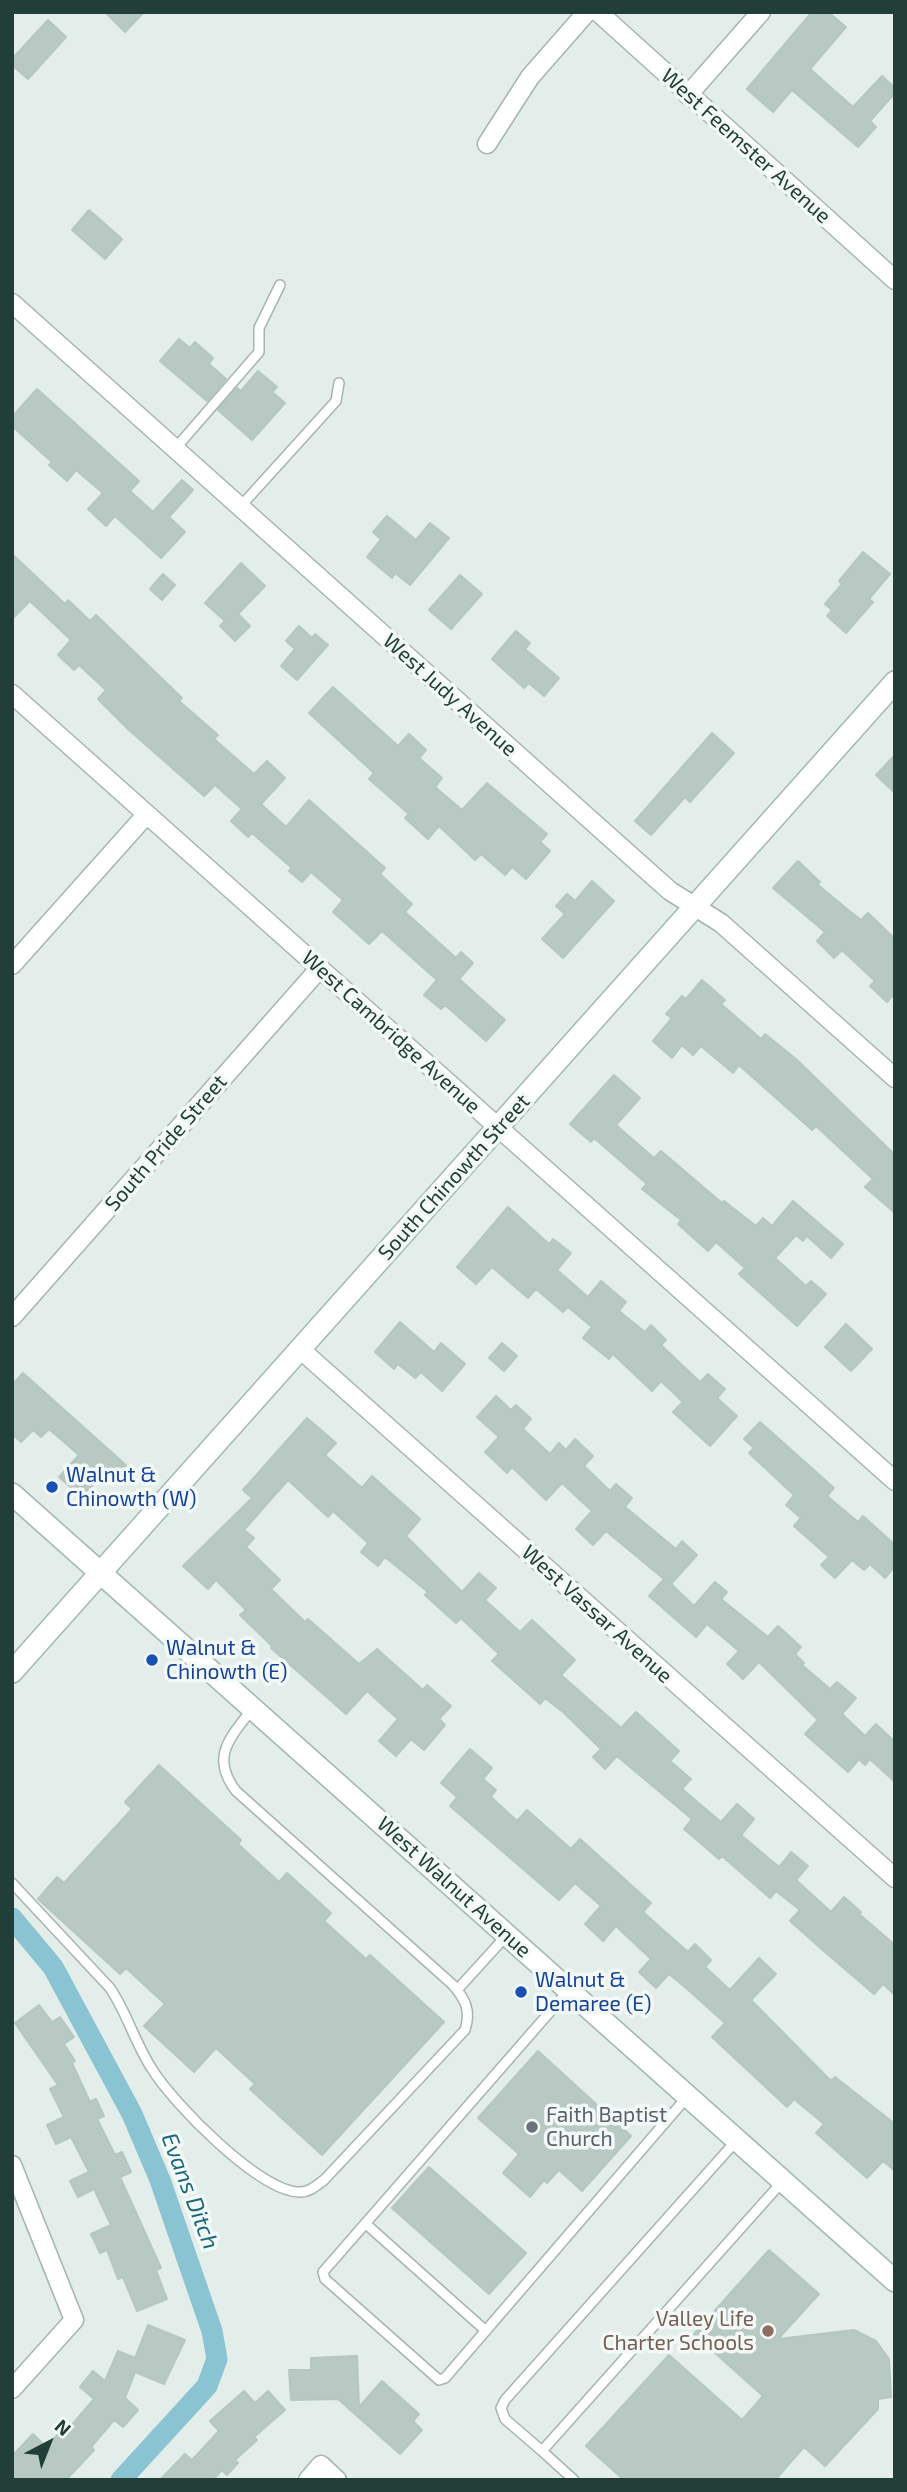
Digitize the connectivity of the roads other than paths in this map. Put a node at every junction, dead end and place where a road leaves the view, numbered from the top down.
1 (587, 12) edge
2 (598, 12) edge
3 (761, 12) edge
4 (688, 95) junction
5 (486, 144) dead end
6 (895, 280) edge
7 (280, 285) dead end
8 (12, 303) edge
9 (339, 383) dead end
10 (174, 450) junction
11 (239, 508) junction
12 (895, 682) edge
13 (12, 694) edge
14 (146, 815) junction
15 (695, 907) junction
16 (12, 965) edge
17 (320, 968) junction
18 (895, 1078) edge
19 (499, 1128) junction
20 (12, 1317) edge
21 (300, 1349) junction
22 (895, 1480) edge
23 (12, 1493) edge
24 (101, 1572) junction
25 (12, 1672) edge
26 (253, 1707) junction
27 (895, 1878) edge
28 (12, 1883) edge
29 (507, 1935) junction
30 (457, 1990) junction
31 (569, 1990) junction
32 (687, 2096) junction
33 (736, 2141) junction
34 (12, 2165) edge
35 (782, 2182) junction
36 (366, 2224) junction
37 (895, 2281) edge
38 (486, 2330) junction
39 (12, 2389) edge
40 (542, 2452) junction
41 (308, 2480) edge
42 (337, 2480) edge
43 (575, 2480) edge

1 - 5 street
2 - 4 street, West Feemster Avenue
3 - 4 street
4 - 6 street, West Feemster Avenue
7 - 10 lane
8 - 10 street, West Judy Avenue
9 - 11 lane
10 - 11 street, West Judy Avenue
11 - 15 street, West Judy Avenue
12 - 15 street, South Chinowth Street
13 - 14 street, West Cambridge Avenue
14 - 16 street
14 - 17 street, West Cambridge Avenue
15 - 18 street, West Judy Avenue
15 - 19 street, South Chinowth Street
17 - 19 street, West Cambridge Avenue
17 - 20 street, South Pride Street
19 - 21 street, South Chinowth Street
19 - 22 street, West Cambridge Avenue
21 - 24 street, South Chinowth Street
21 - 27 street, West Vassar Avenue
23 - 24 street, West Walnut Avenue
24 - 25 street, South Chinowth Street
24 - 26 street, West Walnut Avenue
26 - 29 street, West Walnut Avenue
26 - 30 lane
28 - 30 lane
29 - 30 lane
29 - 31 street, West Walnut Avenue
31 - 32 street, West Walnut Avenue
31 - 36 lane
32 - 33 street, West Walnut Avenue
32 - 38 lane
33 - 35 street, West Walnut Avenue
33 - 40 lane
34 - 39 street
35 - 37 street, West Walnut Avenue
35 - 40 lane
36 - 38 lane
36 - 38 lane
40 - 43 lane
41 - 42 street

